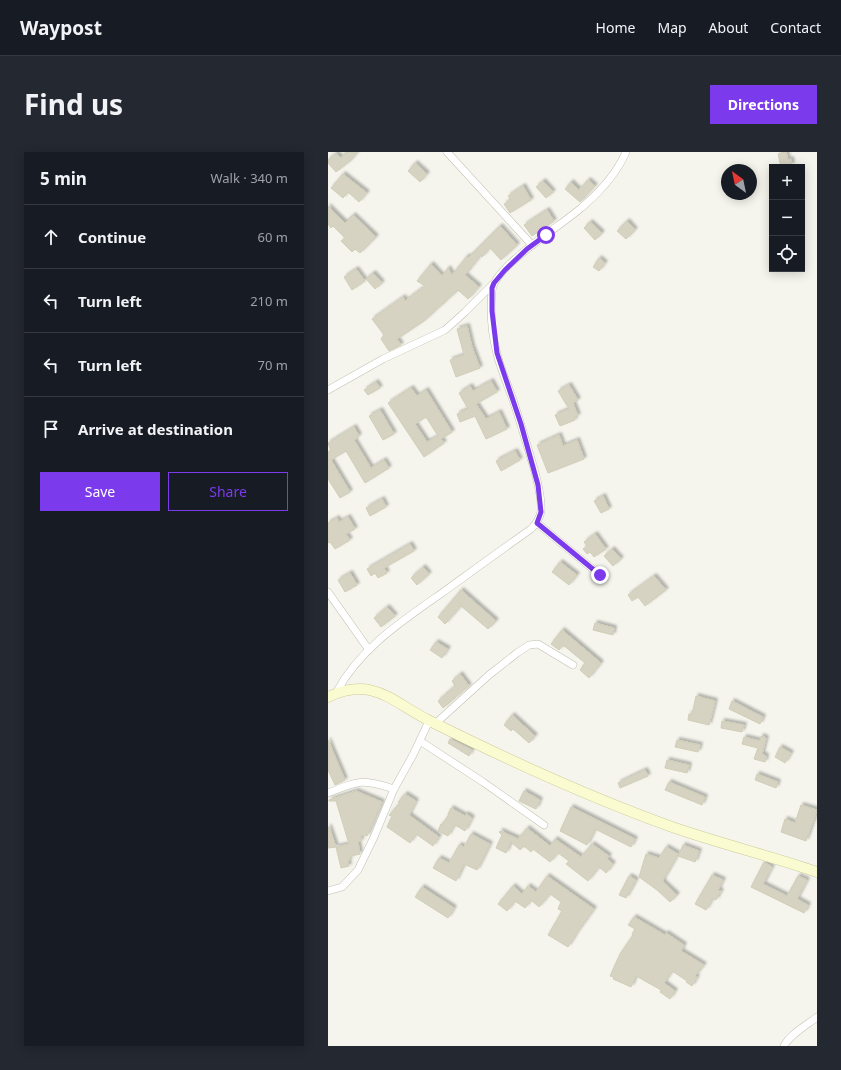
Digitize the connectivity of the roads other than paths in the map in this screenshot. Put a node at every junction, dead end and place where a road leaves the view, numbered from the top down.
1 (447, 152) edge
2 (626, 152) edge
3 (532, 245) junction
4 (494, 283) junction
5 (328, 390) edge
6 (537, 523) junction
7 (600, 575) dead end
8 (328, 592) edge
9 (369, 650) junction
10 (573, 665) dead end
11 (332, 695) edge
12 (433, 722) junction
13 (420, 741) junction
14 (394, 789) junction
15 (328, 793) edge
16 (544, 825) dead end
17 (817, 872) edge
18 (328, 891) edge
19 (817, 1017) edge
20 (784, 1045) edge

1 - 3 street
2 - 3 street
3 - 4 street
4 - 5 street
4 - 6 street
6 - 7 street
6 - 9 street
8 - 9 street
9 - 11 street
10 - 12 street
11 - 12 street
12 - 13 street
12 - 17 street
13 - 14 street
13 - 16 street
14 - 15 street
14 - 18 street
19 - 20 street

